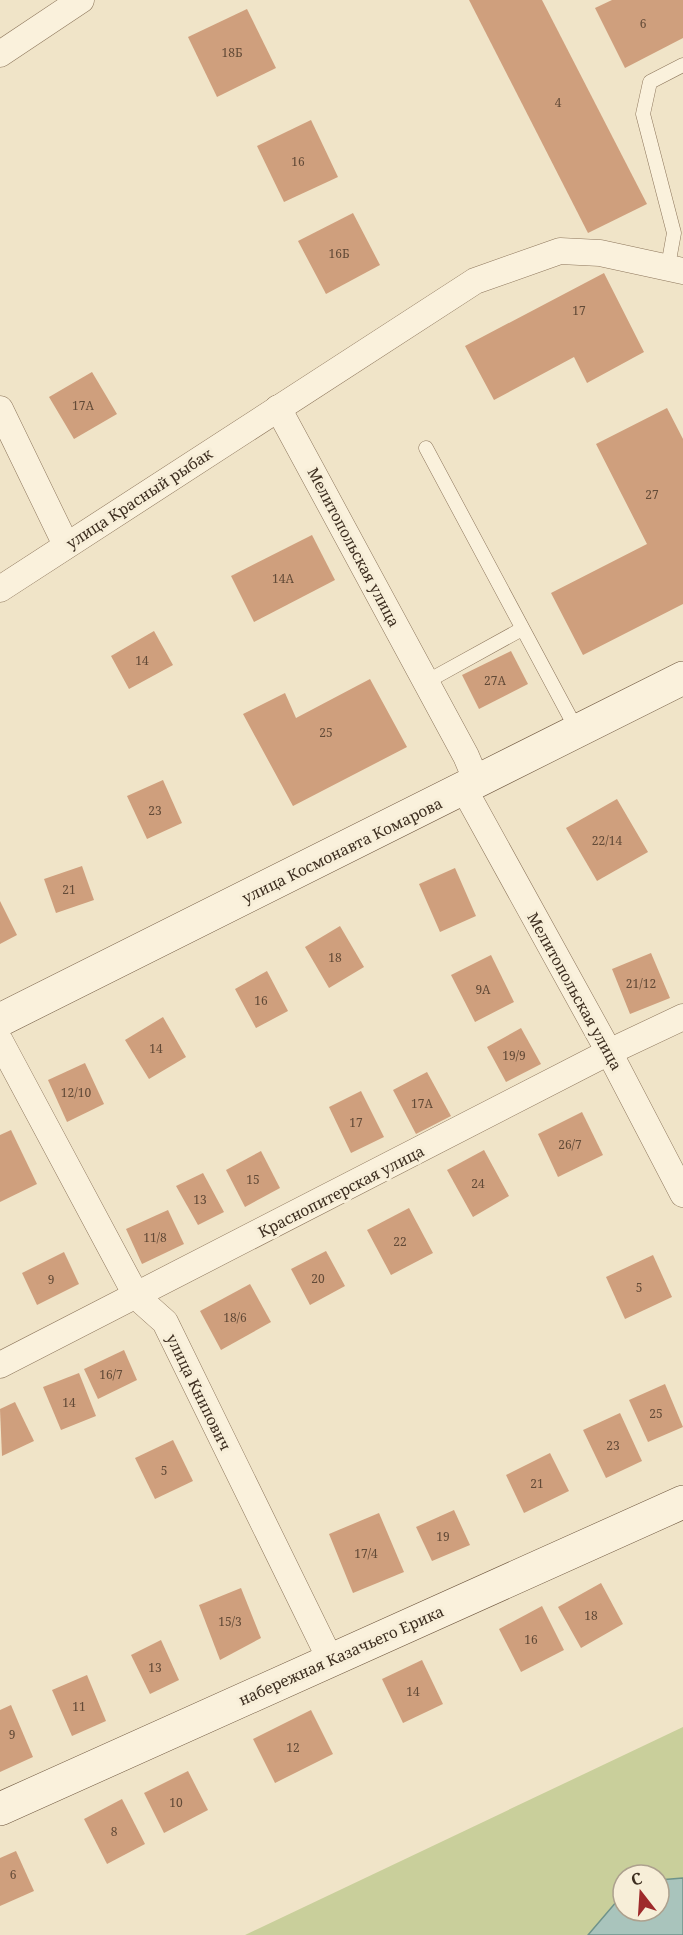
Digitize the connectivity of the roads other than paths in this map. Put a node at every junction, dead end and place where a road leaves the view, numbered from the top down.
1 (81, 0) edge
2 (0, 54) edge
3 (683, 65) edge
4 (675, 268) edge
5 (0, 408) edge
6 (278, 408) junction
7 (426, 448) dead end
8 (66, 546) junction
9 (0, 589) edge
10 (522, 629) junction
11 (683, 678) edge
12 (426, 682) junction
13 (578, 732) junction
14 (470, 786) junction
15 (683, 1017) edge
16 (0, 1020) edge
17 (0, 1041) edge
18 (609, 1052) junction
19 (683, 1194) edge
20 (137, 1297) junction
21 (0, 1365) edge
22 (683, 1502) edge
23 (330, 1659) junction
24 (0, 1809) edge

1 - 2 street
3 - 4 lane
4 - 6 street, улица Красный рыбак
5 - 8 street
6 - 8 street, улица Красный рыбак
6 - 12 street, Мелитопольская улица
7 - 10 lane
8 - 9 street, улица Красный рыбак
10 - 12 lane
10 - 13 lane
11 - 13 main road, улица Космонавта Комарова
12 - 14 street, Мелитопольская улица
13 - 14 main road, улица Космонавта Комарова
14 - 16 main road, улица Космонавта Комарова
14 - 18 street, Мелитопольская улица
15 - 18 street, Краснопитерская улица
17 - 20 street, улица Книпович
18 - 19 street, Мелитопольская улица
18 - 20 street, Краснопитерская улица
20 - 21 street, Краснопитерская улица
20 - 23 street, улица Книпович
22 - 23 main road, набережная Казачьего Ерика
23 - 24 main road, набережная Казачьего Ерика

